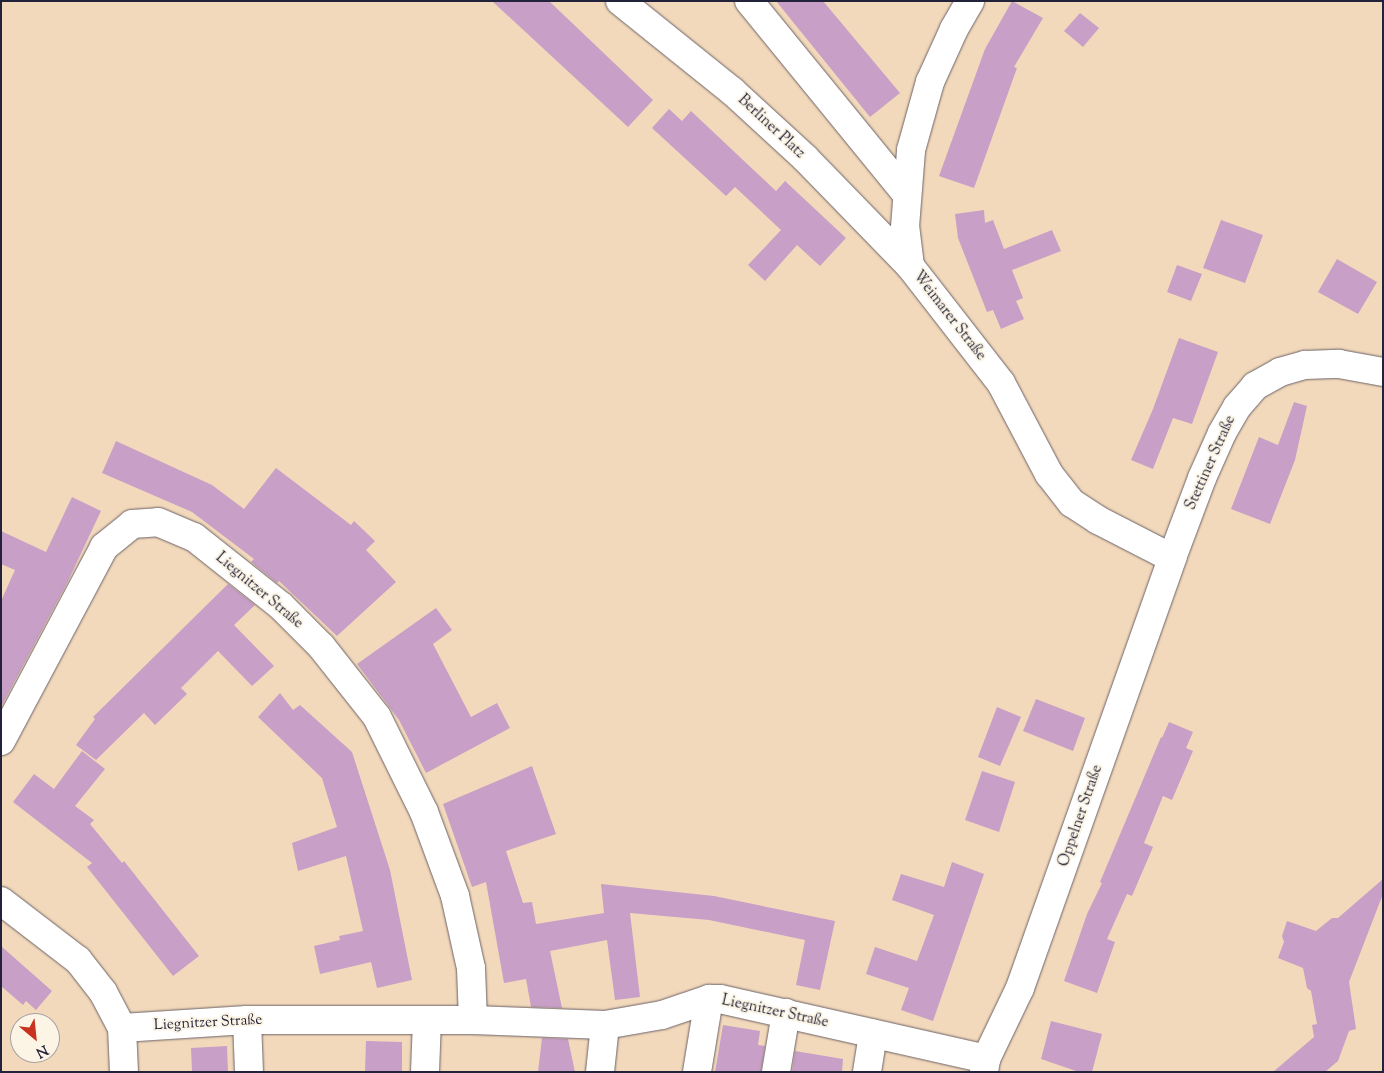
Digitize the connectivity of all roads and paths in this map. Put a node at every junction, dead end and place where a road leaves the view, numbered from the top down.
1 (620, 1) edge
2 (749, 1) edge
3 (970, 1) edge
4 (907, 194) junction
5 (910, 266) junction
6 (1383, 372) edge
7 (1172, 558) junction
8 (1, 741) edge
9 (1, 901) edge
10 (709, 999) junction
11 (786, 1013) junction
12 (247, 1020) junction
13 (427, 1020) junction
14 (473, 1020) junction
15 (604, 1025) junction
16 (122, 1028) junction
17 (872, 1033) junction
18 (985, 1065) edge
19 (124, 1072) edge
20 (249, 1072) edge
21 (425, 1072) edge
22 (600, 1072) edge
23 (697, 1072) edge
24 (776, 1072) edge
25 (867, 1072) edge

1 - 5 street, Berliner Platz
2 - 4 street
3 - 4 street, Weimarer Straße
4 - 5 street, Weimarer Straße
5 - 7 street, Weimarer Straße
6 - 7 street, Stettiner Straße
7 - 18 street, Oppelner Straße
8 - 14 street, Liegnitzer Straße
9 - 16 street
10 - 11 street, Liegnitzer Straße
10 - 15 street, Liegnitzer Straße
10 - 23 street
11 - 17 street, Liegnitzer Straße
11 - 24 street
12 - 13 street, Liegnitzer Straße
12 - 16 street, Liegnitzer Straße
12 - 20 street
13 - 14 street, Liegnitzer Straße
13 - 21 street
14 - 15 street, Liegnitzer Straße
15 - 22 street
16 - 19 street
17 - 18 street, Liegnitzer Straße
17 - 25 street

